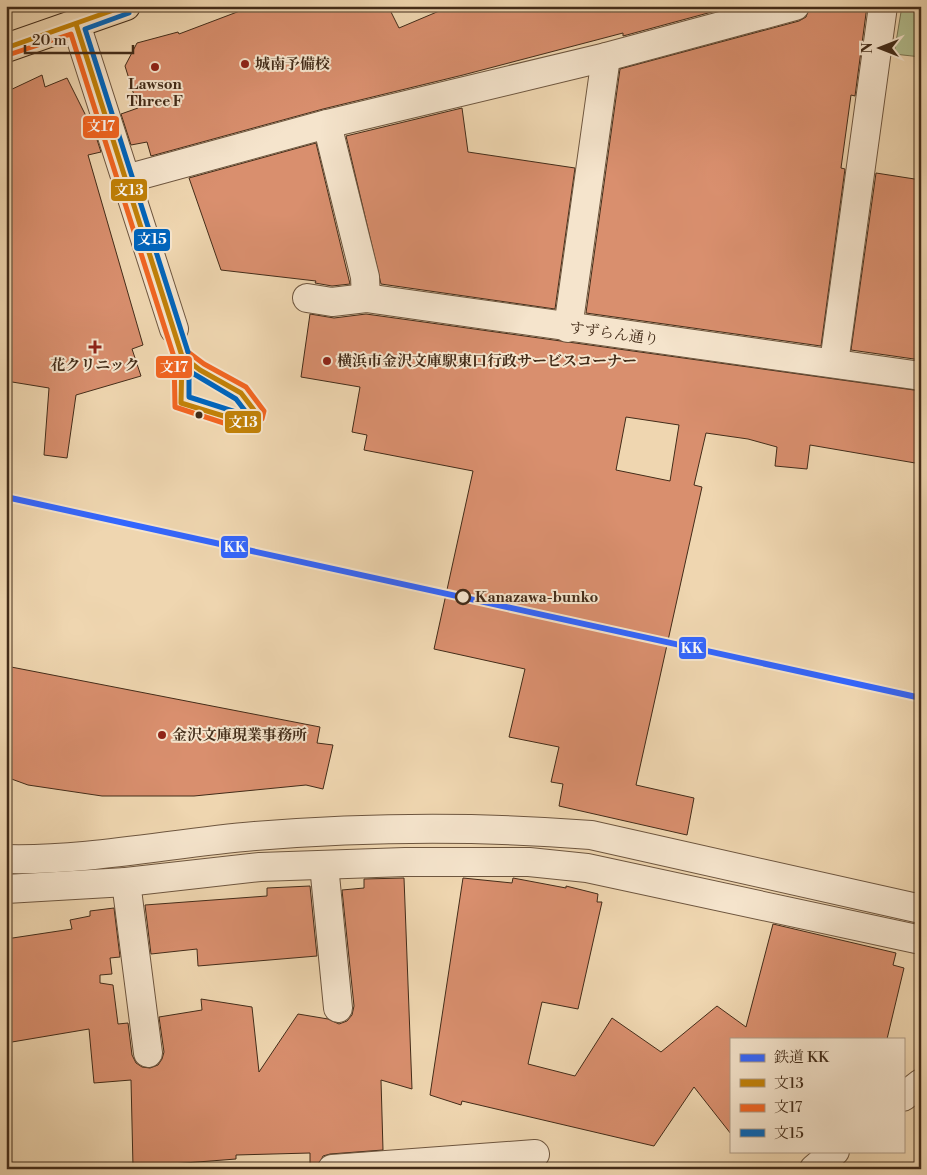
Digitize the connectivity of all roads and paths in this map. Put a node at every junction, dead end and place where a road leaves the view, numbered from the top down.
1 (126, 6) edge
2 (795, 6) edge
3 (883, 6) edge
4 (76, 24) junction
5 (6, 48) edge
6 (606, 57) junction
7 (327, 124) junction
8 (126, 179) junction
9 (306, 298) dead end
10 (366, 298) junction
11 (568, 328) junction
12 (174, 329) dead end
13 (834, 363) junction
14 (921, 376) edge
15 (6, 859) edge
16 (324, 865) junction
17 (126, 882) junction
18 (6, 889) edge
19 (921, 909) edge
20 (921, 940) edge
21 (338, 1008) dead end
22 (148, 1053) dead end
23 (921, 1083) edge
24 (904, 1096) edge
25 (834, 1152) edge
26 (535, 1154) dead end
27 (332, 1169) edge
28 (814, 1169) edge

1 - 4 highway
2 - 6 street
3 - 13 street
4 - 5 highway
4 - 8 street
6 - 7 street
6 - 11 street
7 - 8 street
7 - 10 street
8 - 12 street
9 - 10 street, すずらん通り
10 - 11 street, すずらん通り
11 - 13 street, すずらん通り
13 - 14 street, すずらん通り
15 - 19 street
16 - 17 street
16 - 20 street
16 - 21 street
17 - 18 street
17 - 22 street
23 - 24 street
25 - 28 street
26 - 27 street

